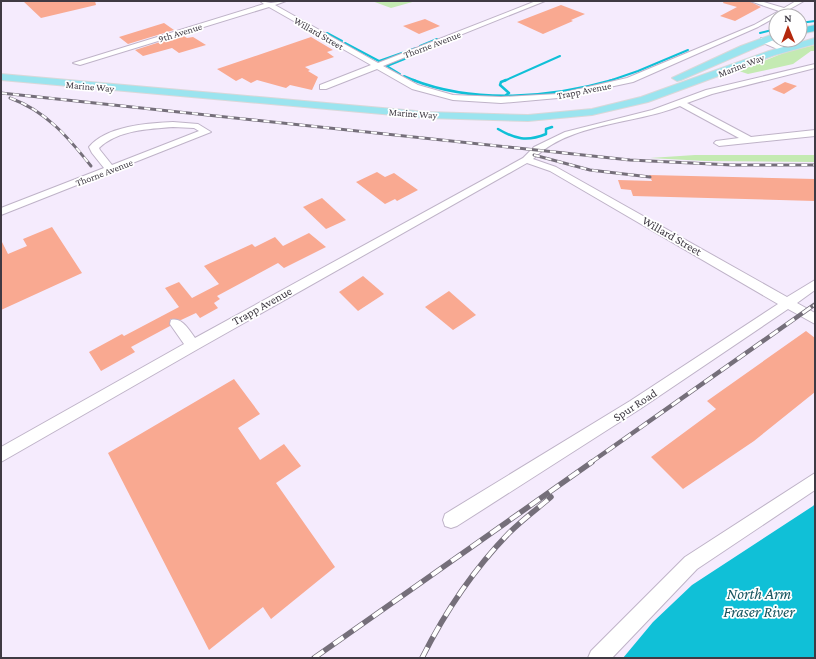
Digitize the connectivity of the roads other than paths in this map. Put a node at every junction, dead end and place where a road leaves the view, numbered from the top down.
1 (262, 1) edge
2 (283, 1) edge
3 (542, 1) edge
4 (753, 1) edge
5 (801, 1) edge
6 (270, 5) junction
7 (777, 8) edge
8 (788, 8) edge
9 (768, 19) edge
10 (768, 39) edge
11 (764, 40) junction
12 (815, 42) edge
13 (785, 49) junction
14 (77, 63) dead end
15 (375, 66) junction
16 (815, 66) edge
17 (1, 69) edge
18 (1, 77) edge
19 (323, 87) dead end
20 (681, 103) junction
21 (815, 133) edge
22 (748, 139) junction
23 (719, 143) dead end
24 (526, 160) junction
25 (110, 169) junction
26 (1, 212) edge
27 (815, 284) edge
28 (789, 303) junction
29 (815, 318) edge
30 (176, 324) dead end
31 (193, 344) junction
32 (1, 455) edge
33 (815, 481) edge
34 (451, 520) dead end
35 (598, 658) edge

1 - 6 street, Willard Street
2 - 6 street, 9th Avenue
3 - 15 street, Thorne Avenue
4 - 7 street
5 - 8 street, Trapp Avenue
6 - 14 street, 9th Avenue
6 - 15 street, Willard Street
9 - 15 street, Trapp Avenue
10 - 11 main road, Marine Way
11 - 13 street
11 - 17 main road, Marine Way
12 - 13 main road, Marine Way
13 - 18 main road, Marine Way
15 - 19 street, Thorne Avenue
16 - 20 street, Trapp Avenue
20 - 22 street
20 - 24 street, Trapp Avenue
21 - 22 street
22 - 23 street
24 - 28 street, Willard Street
24 - 31 street, Trapp Avenue
25 - 25 street, Thorne Avenue
25 - 26 street, Thorne Avenue
27 - 28 street, Spur Road
28 - 29 street, Willard Street
28 - 34 street, Spur Road
30 - 31 street
31 - 32 street, Trapp Avenue
33 - 35 street

